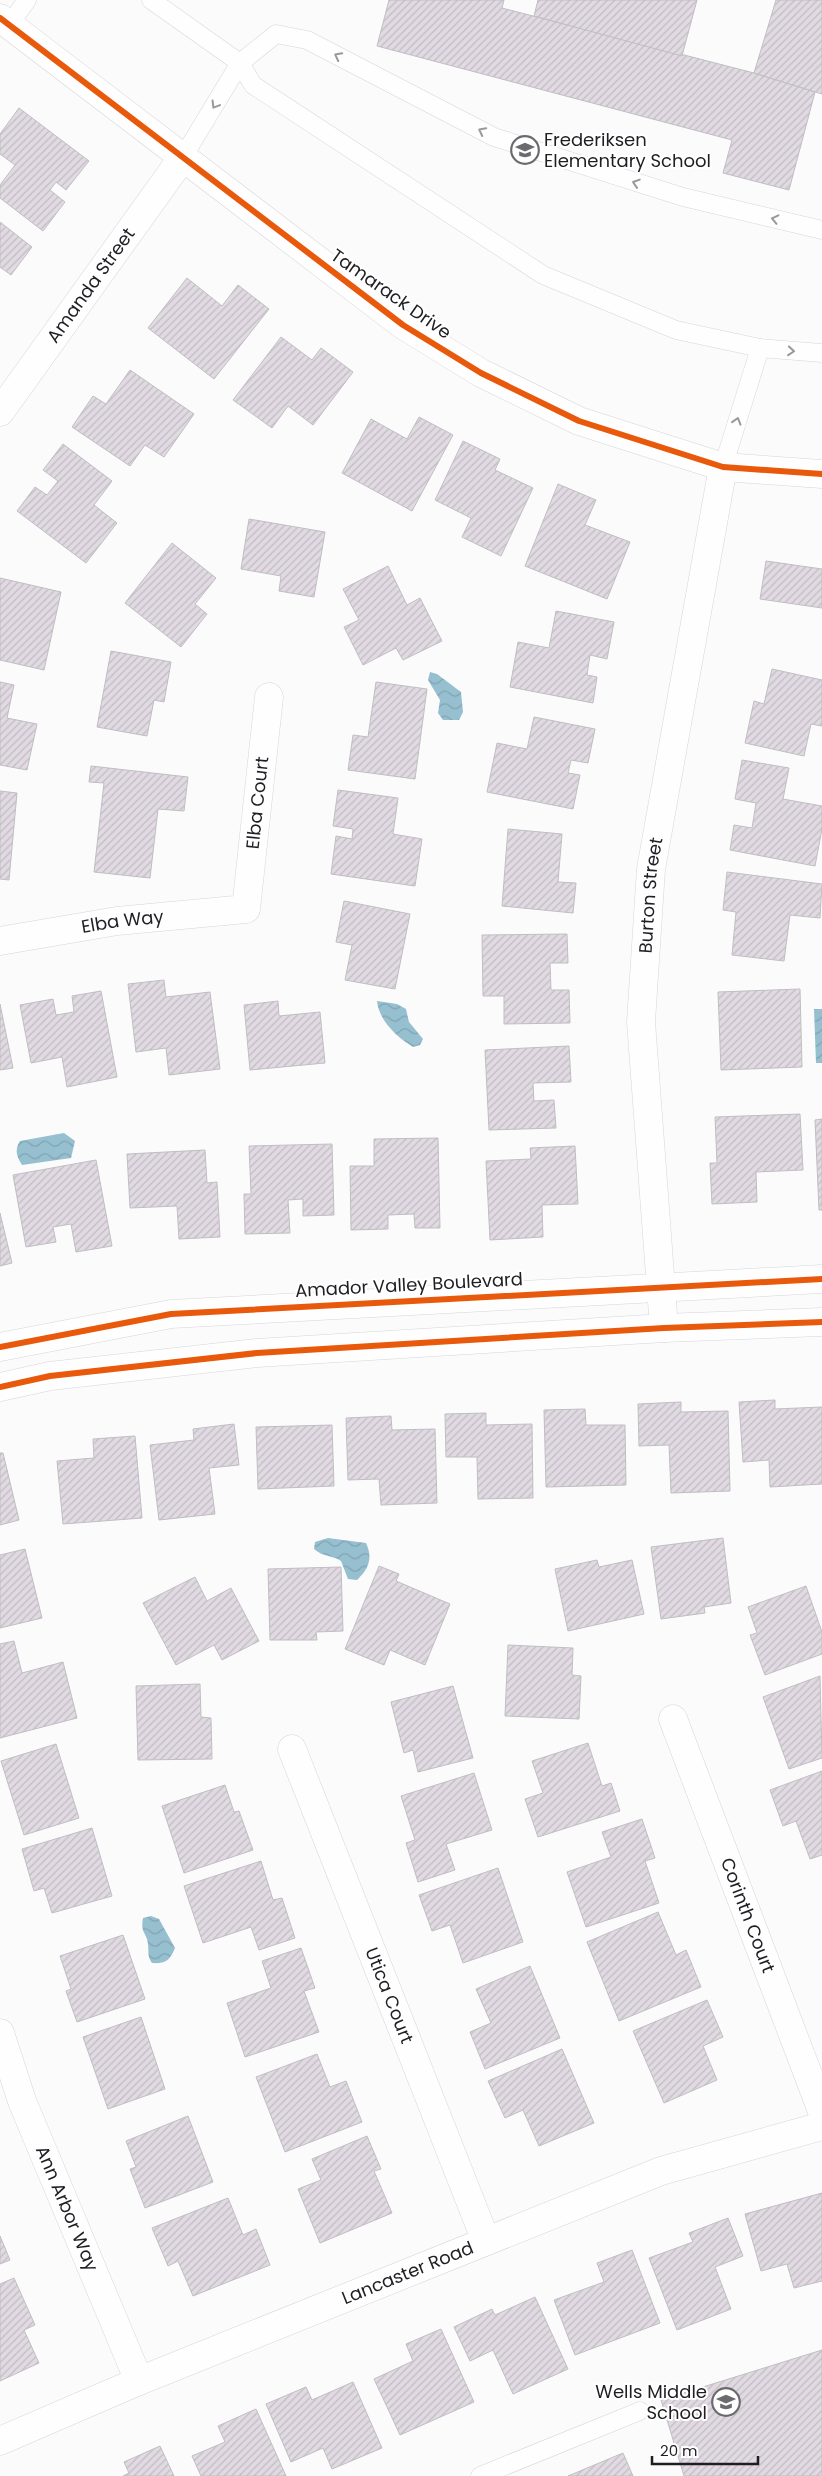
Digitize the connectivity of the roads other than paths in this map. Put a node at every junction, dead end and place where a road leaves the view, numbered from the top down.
1 (27, 0) edge
2 (152, 0) edge
3 (5, 22) edge
4 (240, 63) junction
5 (183, 157) junction
6 (822, 230) edge
7 (760, 348) junction
8 (822, 353) edge
9 (0, 412) edge
10 (723, 467) junction
11 (822, 474) edge
12 (269, 697) dead end
13 (246, 908) joint
14 (0, 940) edge
15 (822, 1279) edge
16 (660, 1286) junction
17 (822, 1322) edge
18 (664, 1328) junction
19 (0, 1347) edge
20 (0, 1387) edge
21 (673, 1719) dead end
22 (292, 1749) dead end
23 (0, 2032) edge
24 (822, 2111) edge
25 (822, 2126) edge
26 (486, 2241) junction
27 (139, 2381) junction
28 (640, 2411) dead end
29 (0, 2441) edge
30 (480, 2476) edge

1 - 3 lane
2 - 4 lane
3 - 5 street, Tamarack Drive
4 -> 5 lane
6 -> 4 lane
4 - 7 lane
5 - 9 street, Amanda Street
5 - 10 street, Tamarack Drive
7 -> 8 lane
10 -> 7 lane
10 - 11 street, Tamarack Drive
10 - 16 street, Burton Street
12 - 13 street, Elba Court
13 - 14 street, Elba Way
15 - 16 street, Amador Valley Boulevard
16 - 18 street, Burton Street
16 - 19 street, Amador Valley Boulevard
17 - 18 street
18 - 20 street
21 - 24 street, Corinth Court
22 - 26 street, Utica Court
23 - 27 street, Ann Arbor Way
25 - 26 street, Lancaster Road
26 - 27 street, Lancaster Road
27 - 29 street, Lancaster Road
28 - 30 lane

